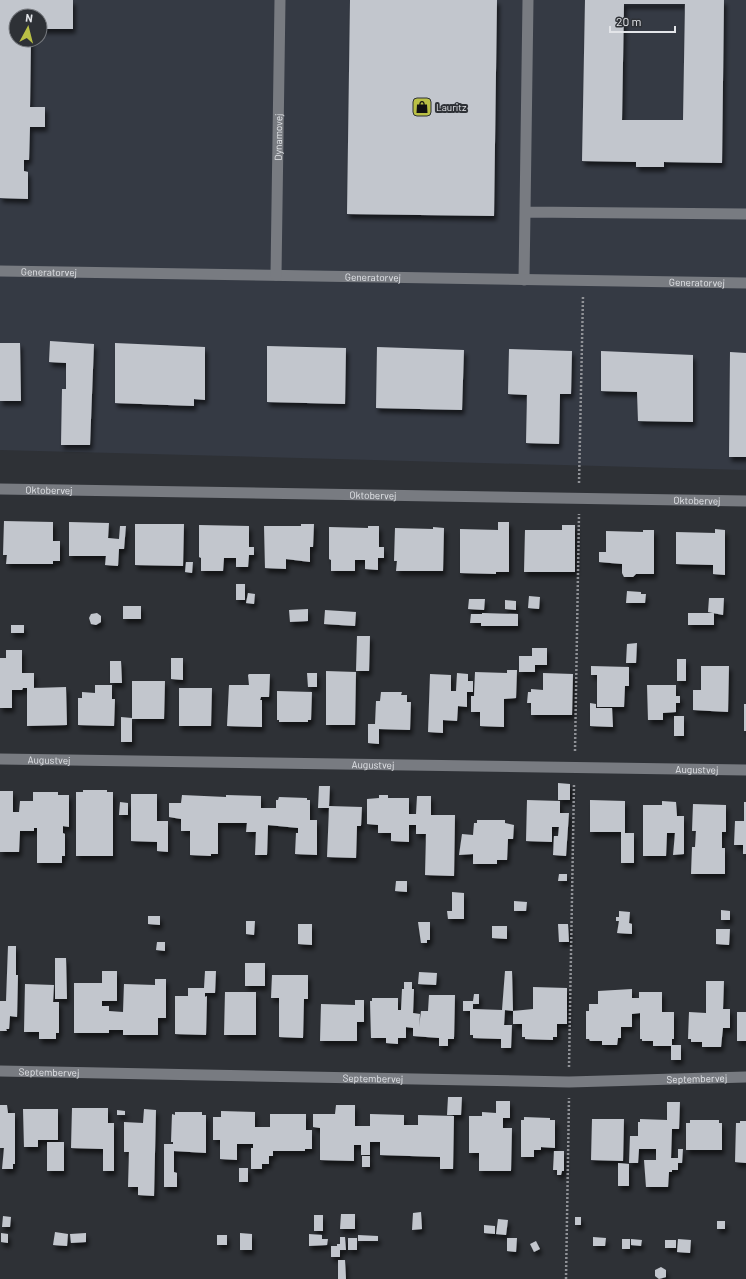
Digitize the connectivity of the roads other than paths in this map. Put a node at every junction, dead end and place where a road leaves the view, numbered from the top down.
1 (280, 0) edge
2 (528, 0) edge
3 (525, 212) junction
4 (746, 214) edge
5 (0, 271) edge
6 (276, 275) junction
7 (524, 280) junction
8 (746, 283) edge
9 (0, 489) edge
10 (746, 501) edge
11 (0, 759) edge
12 (746, 770) edge
13 (0, 1071) edge
14 (746, 1078) edge

1 - 6 street, Dynamovej
2 - 3 street
3 - 4 street
3 - 7 street
5 - 6 street, Generatorvej
6 - 7 street, Generatorvej
7 - 8 street, Generatorvej
9 - 10 street, Oktobervej
11 - 12 street, Augustvej
13 - 14 street, Septembervej

